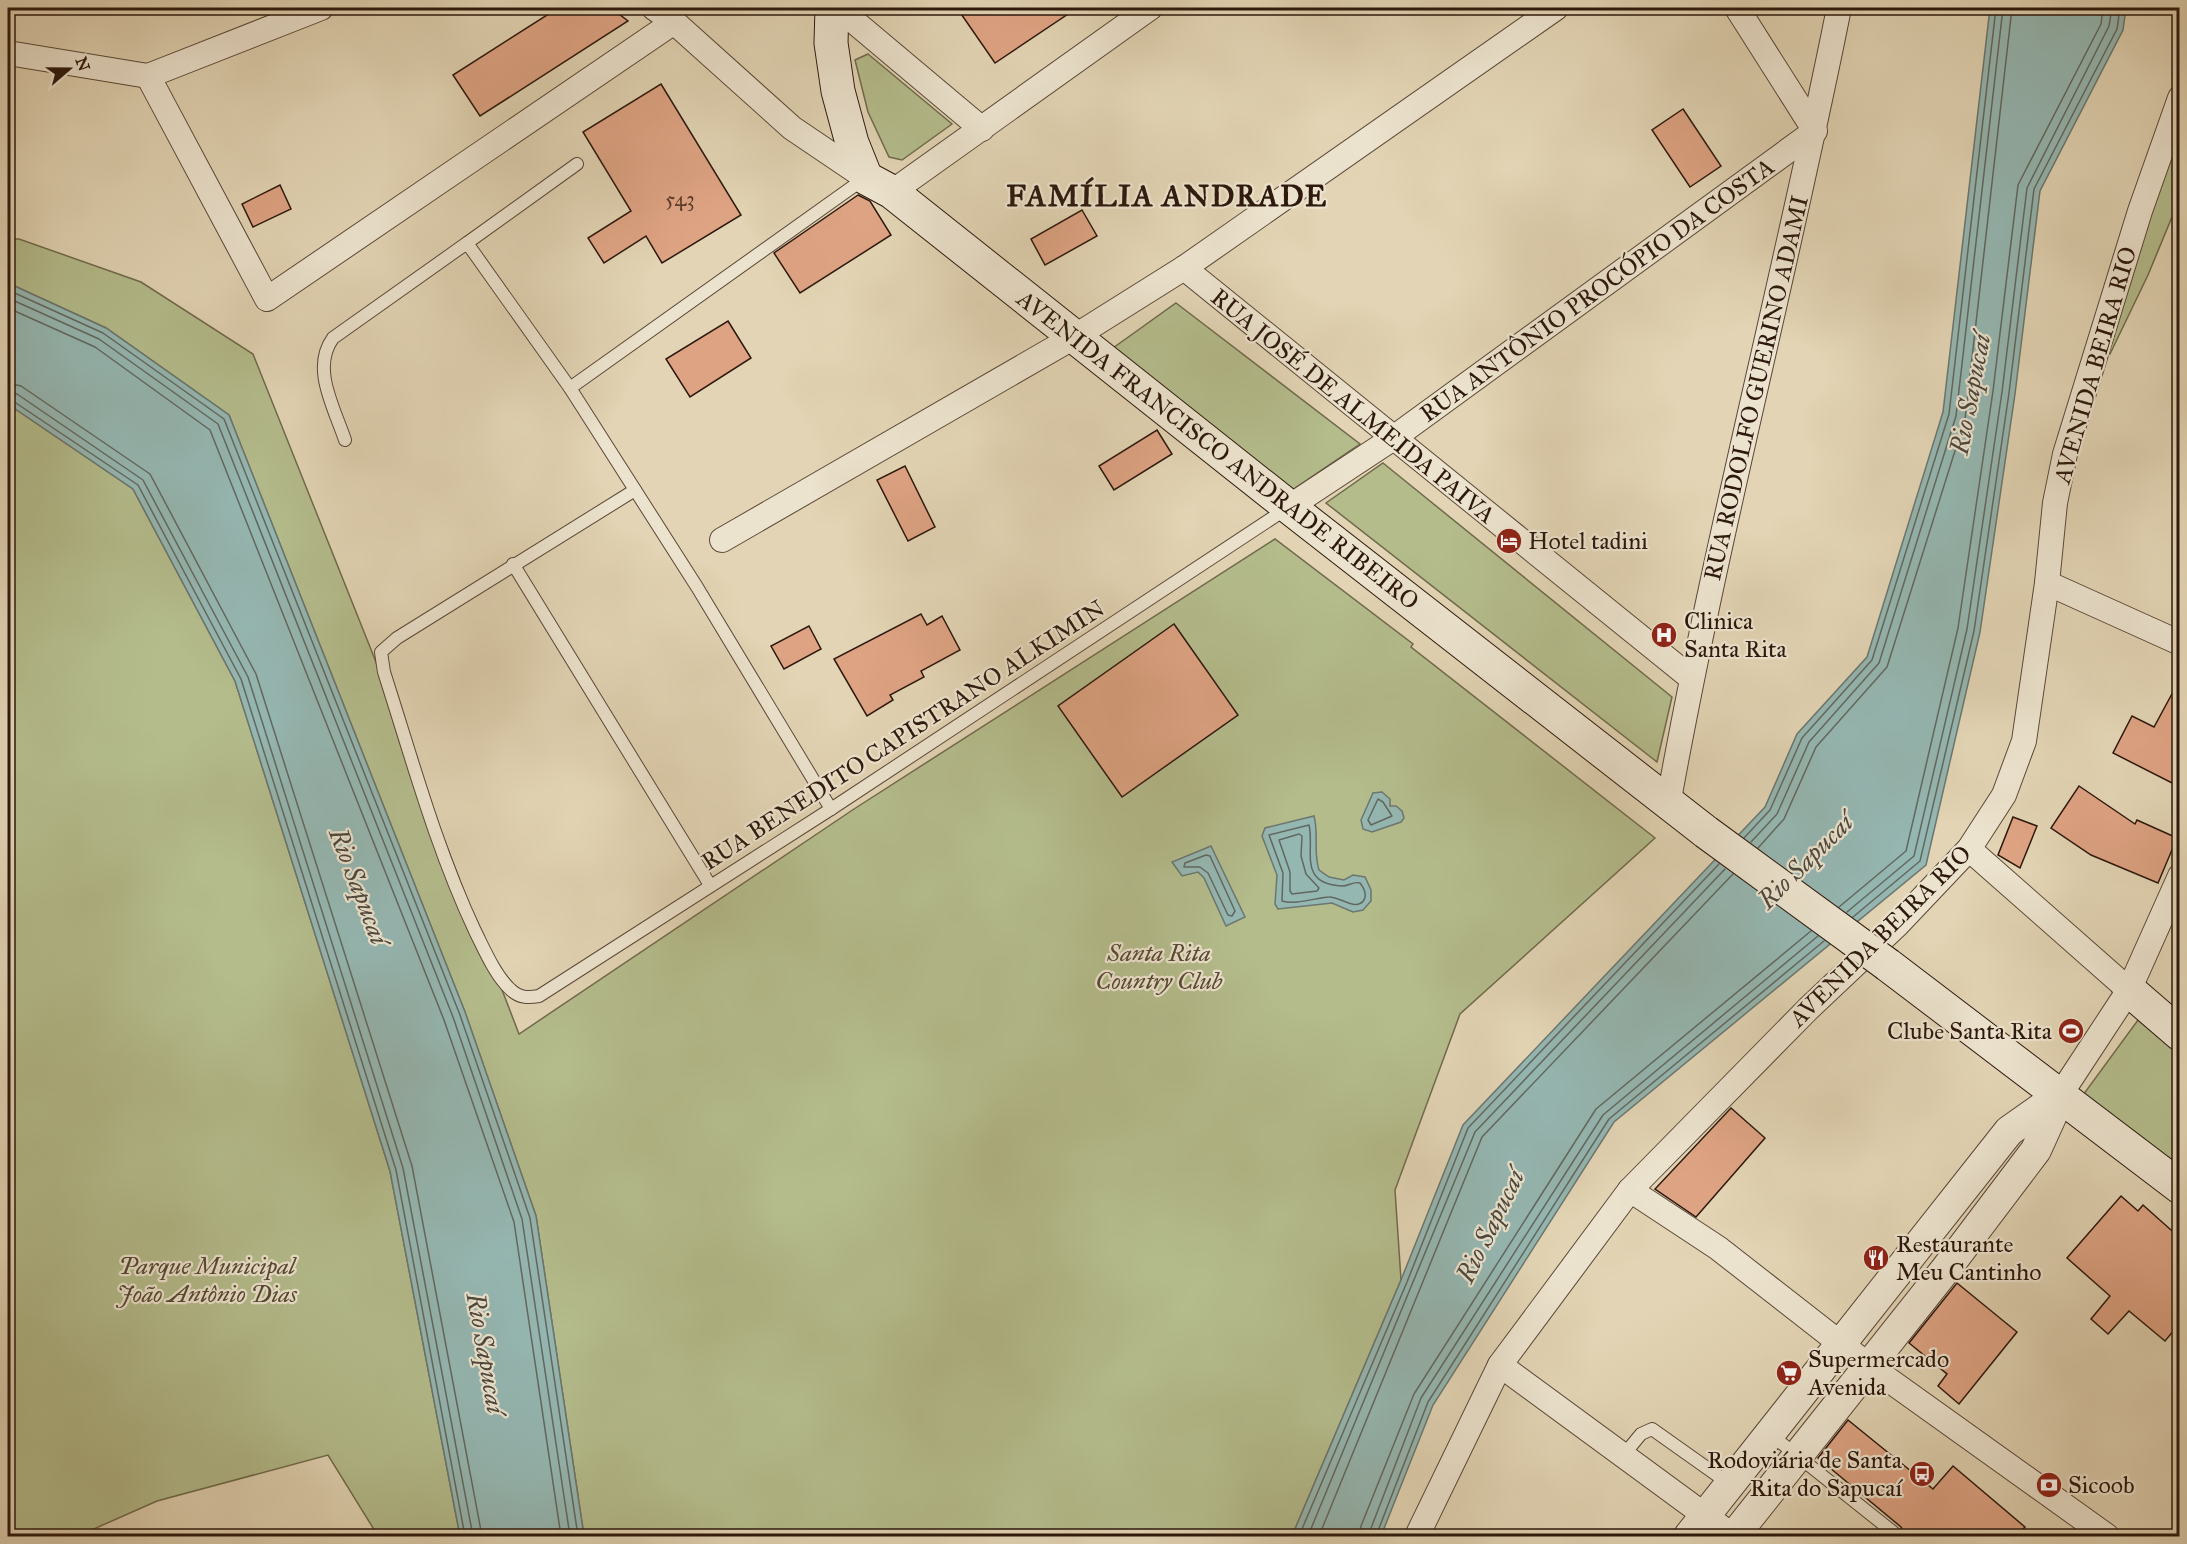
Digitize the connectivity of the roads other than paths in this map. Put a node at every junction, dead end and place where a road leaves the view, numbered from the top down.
1 (321, 8) edge
2 (654, 8) edge
3 (832, 8) edge
4 (838, 8) edge
5 (1150, 8) edge
6 (1556, 8) edge
7 (1737, 8) edge
8 (1839, 8) edge
9 (674, 22) junction
10 (8, 53) edge
11 (147, 76) junction
12 (2180, 98) edge
13 (982, 129) junction
14 (1815, 131) junction
15 (577, 164) dead end
16 (879, 184) junction
17 (467, 243) junction
18 (1184, 268) junction
19 (1074, 337) junction
20 (570, 388) junction
21 (1392, 439) junction
22 (345, 440) dead end
23 (635, 490) junction
24 (1289, 507) junction
25 (722, 540) dead end
26 (513, 564) junction
27 (2047, 583) junction
28 (2180, 643) edge
29 (1691, 678) junction
30 (1668, 805) junction
31 (831, 809) junction
32 (1969, 849) junction
33 (2180, 876) edge
34 (710, 885) junction
35 (2129, 990) junction
36 (2180, 1034) edge
37 (2060, 1095) junction
38 (2180, 1187) edge
39 (1630, 1190) junction
40 (1843, 1344) junction
41 (1500, 1365) junction
42 (1868, 1365) junction
43 (1770, 1434) junction
44 (1798, 1456) junction
45 (1622, 1457) junction
46 (1731, 1485) junction
47 (1698, 1525) edge
48 (1417, 1536) edge
49 (1733, 1536) edge
50 (1898, 1536) edge
51 (2107, 1536) edge

1 - 11 street
2 - 9 street
3 - 16 main road, AVENIDA FRANCISCO ANDRADE RIBEIRO
4 - 13 street
5 - 13 street
6 - 18 street
7 - 14 street
8 - 14 street, RUA RODOLFO GUERINO ADAMI
9 - 11 street
9 - 16 street
10 - 11 street
12 - 27 street, AVENIDA BEIRA RIO
13 - 16 street
14 - 21 street, RUA ANTÔNIO PROCÓPIO DA COSTA
14 - 29 street, RUA RODOLFO GUERINO ADAMI
15 - 17 lane
16 - 19 main road, AVENIDA FRANCISCO ANDRADE RIBEIRO
16 - 20 lane
17 - 20 lane
17 - 22 lane
18 - 19 street
18 - 21 street, RUA JOSÉ DE ALMEIDA PAIVA
19 - 24 main road, AVENIDA FRANCISCO ANDRADE RIBEIRO
19 - 25 street
20 - 23 lane
21 - 24 street, RUA ANTÔNIO PROCÓPIO DA COSTA
21 - 29 street, RUA JOSÉ DE ALMEIDA PAIVA
23 - 26 lane
23 - 31 lane
24 - 30 main road, AVENIDA FRANCISCO ANDRADE RIBEIRO
24 - 31 lane, RUA BENEDITO CAPISTRANO ALKIMIN
26 - 34 lane
26 - 34 lane, RUA BENEDITO CAPISTRANO ALKIMIN
27 - 28 street
27 - 32 street, AVENIDA BEIRA RIO
29 - 30 street, RUA RODOLFO GUERINO ADAMI
30 - 37 main road, AVENIDA FRANCISCO ANDRADE RIBEIRO, bridge
31 - 34 lane, RUA BENEDITO CAPISTRANO ALKIMIN
32 - 35 street
32 - 39 street, AVENIDA BEIRA RIO
33 - 35 street
35 - 36 main road
35 - 37 street
37 - 38 main road, AVENIDA FRANCISCO ANDRADE RIBEIRO
37 - 40 street
37 - 42 street
39 - 40 street
39 - 41 street, AVENIDA BEIRA RIO
40 - 42 street
40 - 43 street
41 - 45 street
41 - 48 street, AVENIDA BEIRA RIO
42 - 44 street
42 - 51 street
43 - 44 lane
43 - 46 street
44 - 49 street
44 - 50 lane
45 - 46 lane
45 - 47 street
46 - 47 street
47 - 49 street

